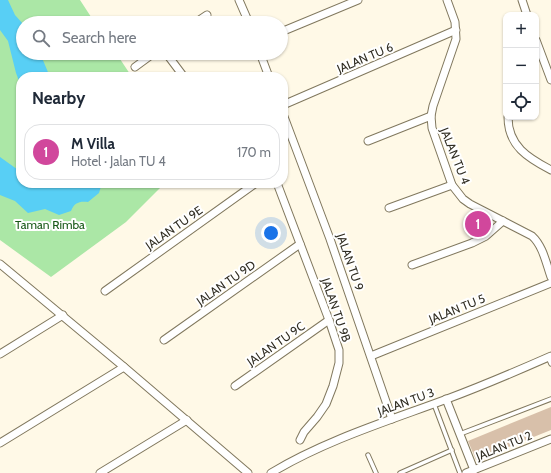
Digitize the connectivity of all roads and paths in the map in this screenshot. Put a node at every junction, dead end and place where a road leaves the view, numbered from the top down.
1 (239, 0) edge
2 (358, 0) edge
3 (447, 0) edge
4 (522, 0) edge
5 (526, 12) edge
6 (207, 14) dead end
7 (204, 16) edge
8 (246, 16) edge
9 (288, 29) edge
10 (456, 30) junction
11 (539, 48) edge
12 (144, 60) edge
13 (171, 60) edge
14 (263, 60) edge
15 (135, 67) dead end
16 (180, 72) edge
17 (267, 72) edge
18 (551, 80) edge
19 (288, 103) edge
20 (431, 116) junction
21 (508, 120) edge
22 (288, 127) edge
23 (368, 141) dead end
24 (551, 170) edge
25 (452, 185) junction
26 (249, 188) edge
27 (279, 188) edge
28 (389, 208) dead end
29 (504, 222) junction
30 (300, 244) junction
31 (0, 264) edge
32 (412, 266) dead end
33 (551, 277) edge
34 (551, 283) edge
35 (105, 290) dead end
36 (63, 315) junction
37 (329, 320) junction
38 (164, 340) dead end
39 (0, 354) edge
40 (371, 356) junction
41 (550, 359) edge
42 (124, 367) junction
43 (235, 386) dead end
44 (446, 400) junction
45 (551, 400) edge
46 (434, 403) junction
47 (392, 419) junction
48 (186, 420) junction
49 (460, 434) junction
50 (551, 439) edge
51 (300, 440) dead end
52 (0, 443) edge
53 (452, 450) junction
54 (368, 454) dead end
55 (474, 470) junction
56 (100, 473) edge
57 (248, 473) edge
58 (271, 473) edge
59 (376, 473) edge
60 (400, 473) edge
61 (460, 473) edge
62 (466, 473) edge

1 - 8 street
2 - 9 street
3 - 10 street, JALAN TU 4
4 - 5 street
6 - 7 street
10 - 19 street, JALAN TU 6
10 - 20 street, JALAN TU 4
11 - 18 street
12 - 15 street
13 - 16 street
14 - 17 street
20 - 23 street
20 - 25 street, JALAN TU 4
21 - 24 street
22 - 40 street, JALAN TU 9
25 - 28 street
25 - 29 street, JALAN TU 4
26 - 35 street, JALAN TU 9E
27 - 30 street, JALAN TU 9B
29 - 32 street
29 - 33 street, JALAN TU 4
30 - 37 street, JALAN TU 9B
30 - 38 street, JALAN TU 9D
31 - 36 street
34 - 40 street, JALAN TU 5
36 - 39 street
36 - 42 street
37 - 43 street, JALAN TU 9C
37 - 51 street, JALAN TU 9B
40 - 47 street, JALAN TU 9
41 - 44 street, JALAN TU 3
42 - 48 street
42 - 52 street
44 - 46 street, JALAN TU 3
44 - 49 street
45 - 49 lane
46 - 47 street, JALAN TU 3
46 - 53 lane
47 - 58 street, JALAN TU 3
48 - 56 street
48 - 57 street
49 - 55 street
50 - 55 street, JALAN TU 2
53 - 60 lane
53 - 61 lane
54 - 59 lane
55 - 62 street, JALAN TU 2

